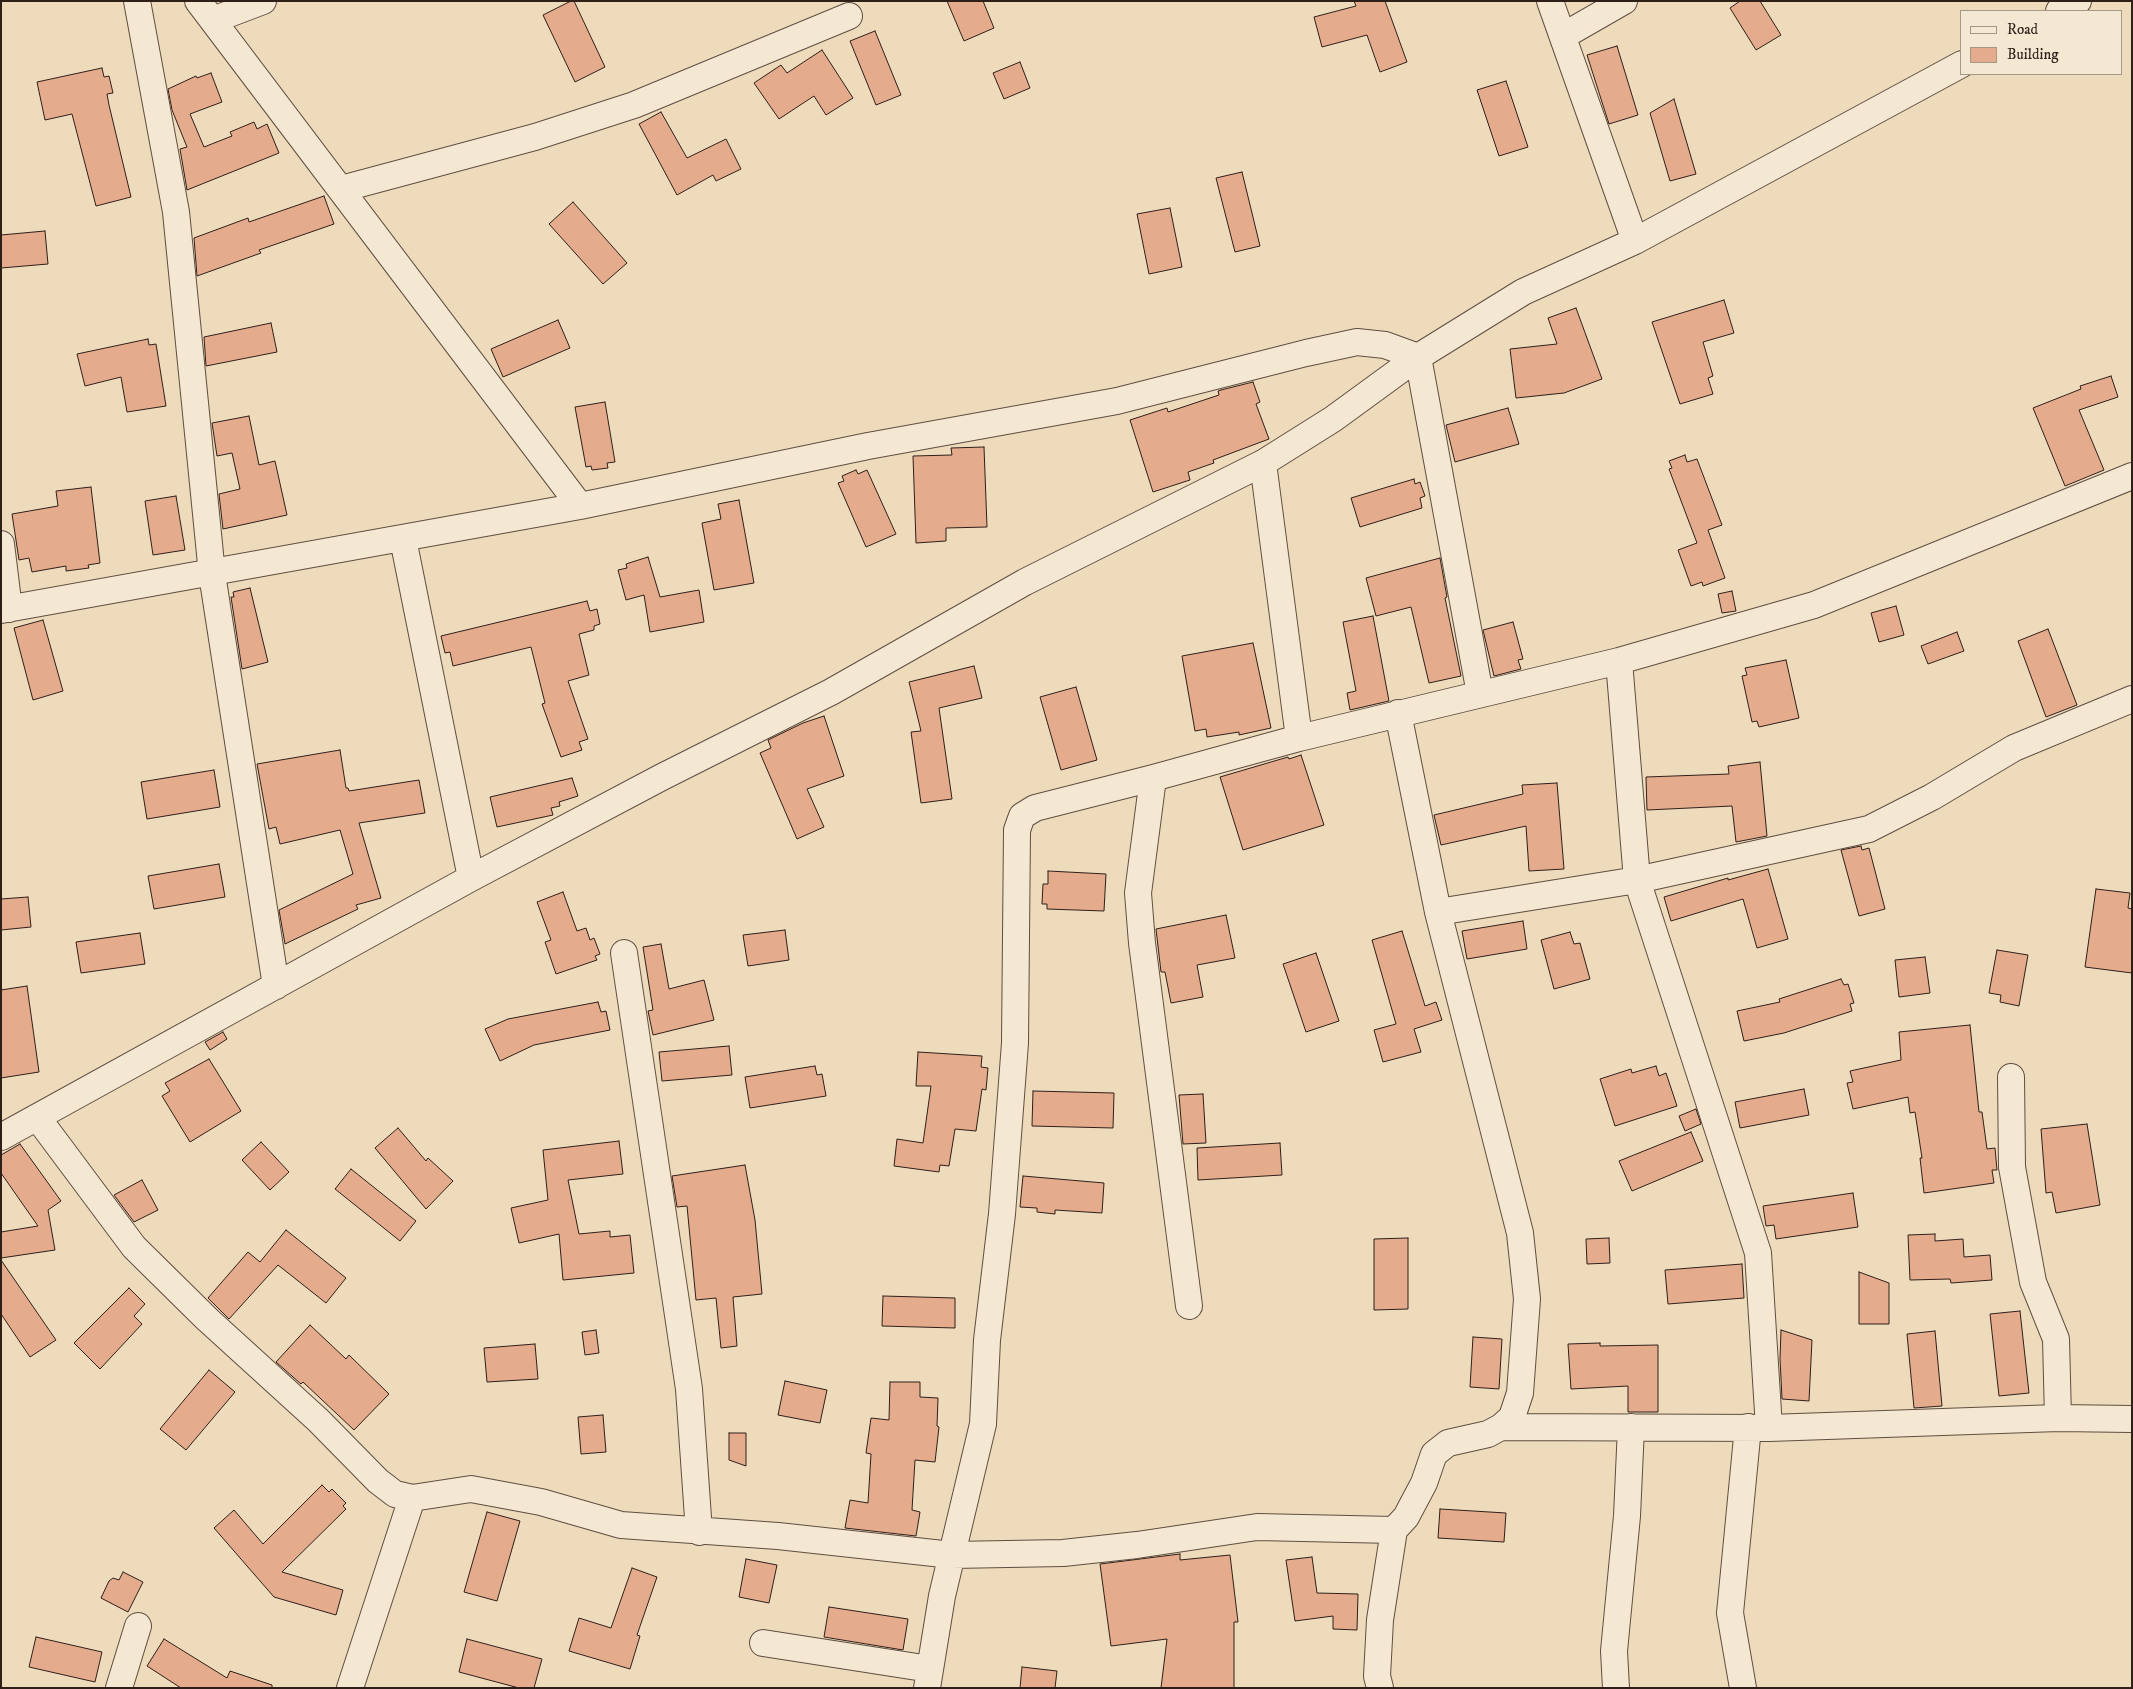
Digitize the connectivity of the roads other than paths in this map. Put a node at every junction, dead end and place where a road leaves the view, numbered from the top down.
1 (137, 1) edge
2 (263, 1) edge
3 (1550, 1) edge
4 (1624, 1) edge
5 (2078, 1) edge
6 (2061, 10) edge
7 (205, 11) edge
8 (849, 16) dead end
9 (1563, 36) junction
10 (1960, 65) edge
11 (340, 189) junction
12 (1635, 241) junction
13 (1418, 357) junction
14 (1263, 463) junction
15 (2132, 476) edge
16 (580, 506) junction
17 (403, 539) junction
18 (1, 544) edge
19 (212, 574) junction
20 (5, 609) edge
21 (1619, 660) junction
22 (1480, 694) junction
23 (2132, 699) edge
24 (1398, 713) junction
25 (1299, 738) junction
26 (1153, 778) junction
27 (471, 878) junction
28 (1637, 880) junction
29 (1438, 912) junction
30 (624, 952) dead end
31 (276, 986) junction
32 (2011, 1077) dead end
33 (37, 1117) junction
34 (1, 1137) edge
35 (1189, 1306) dead end
36 (2058, 1418) junction
37 (2132, 1419) edge
38 (1501, 1427) junction
39 (1631, 1427) junction
40 (1759, 1428) junction
41 (412, 1498) junction
42 (1394, 1530) junction
43 (699, 1532) junction
44 (952, 1554) junction
45 (138, 1626) dead end
46 (763, 1643) dead end
47 (928, 1678) edge
48 (119, 1688) edge
49 (350, 1688) edge
50 (1380, 1688) edge
51 (1616, 1688) edge
52 (1743, 1688) edge

1 - 19 street
2 - 7 street
3 - 9 street
4 - 9 street
5 - 6 street
7 - 11 street
8 - 11 street
9 - 12 street
10 - 12 street
11 - 16 street
12 - 13 street
13 - 14 street
13 - 16 street
13 - 22 street
14 - 25 street
14 - 27 street
15 - 21 street
16 - 17 street
17 - 19 street
17 - 27 street
18 - 20 street
19 - 20 street
19 - 31 street
21 - 22 street
21 - 28 street
22 - 24 street
23 - 28 street
24 - 25 street
24 - 29 street
25 - 26 street
26 - 35 street
26 - 44 street
27 - 31 street
28 - 29 street
28 - 40 street
29 - 38 street
30 - 43 street
31 - 33 street
32 - 36 street
33 - 34 street
33 - 41 street
36 - 37 street
36 - 40 street
38 - 39 street
38 - 42 street
39 - 40 street
39 - 51 street
40 - 52 street
41 - 43 street
41 - 49 street
42 - 44 street
42 - 50 street
43 - 44 street
44 - 47 street
45 - 48 street
46 - 47 street

